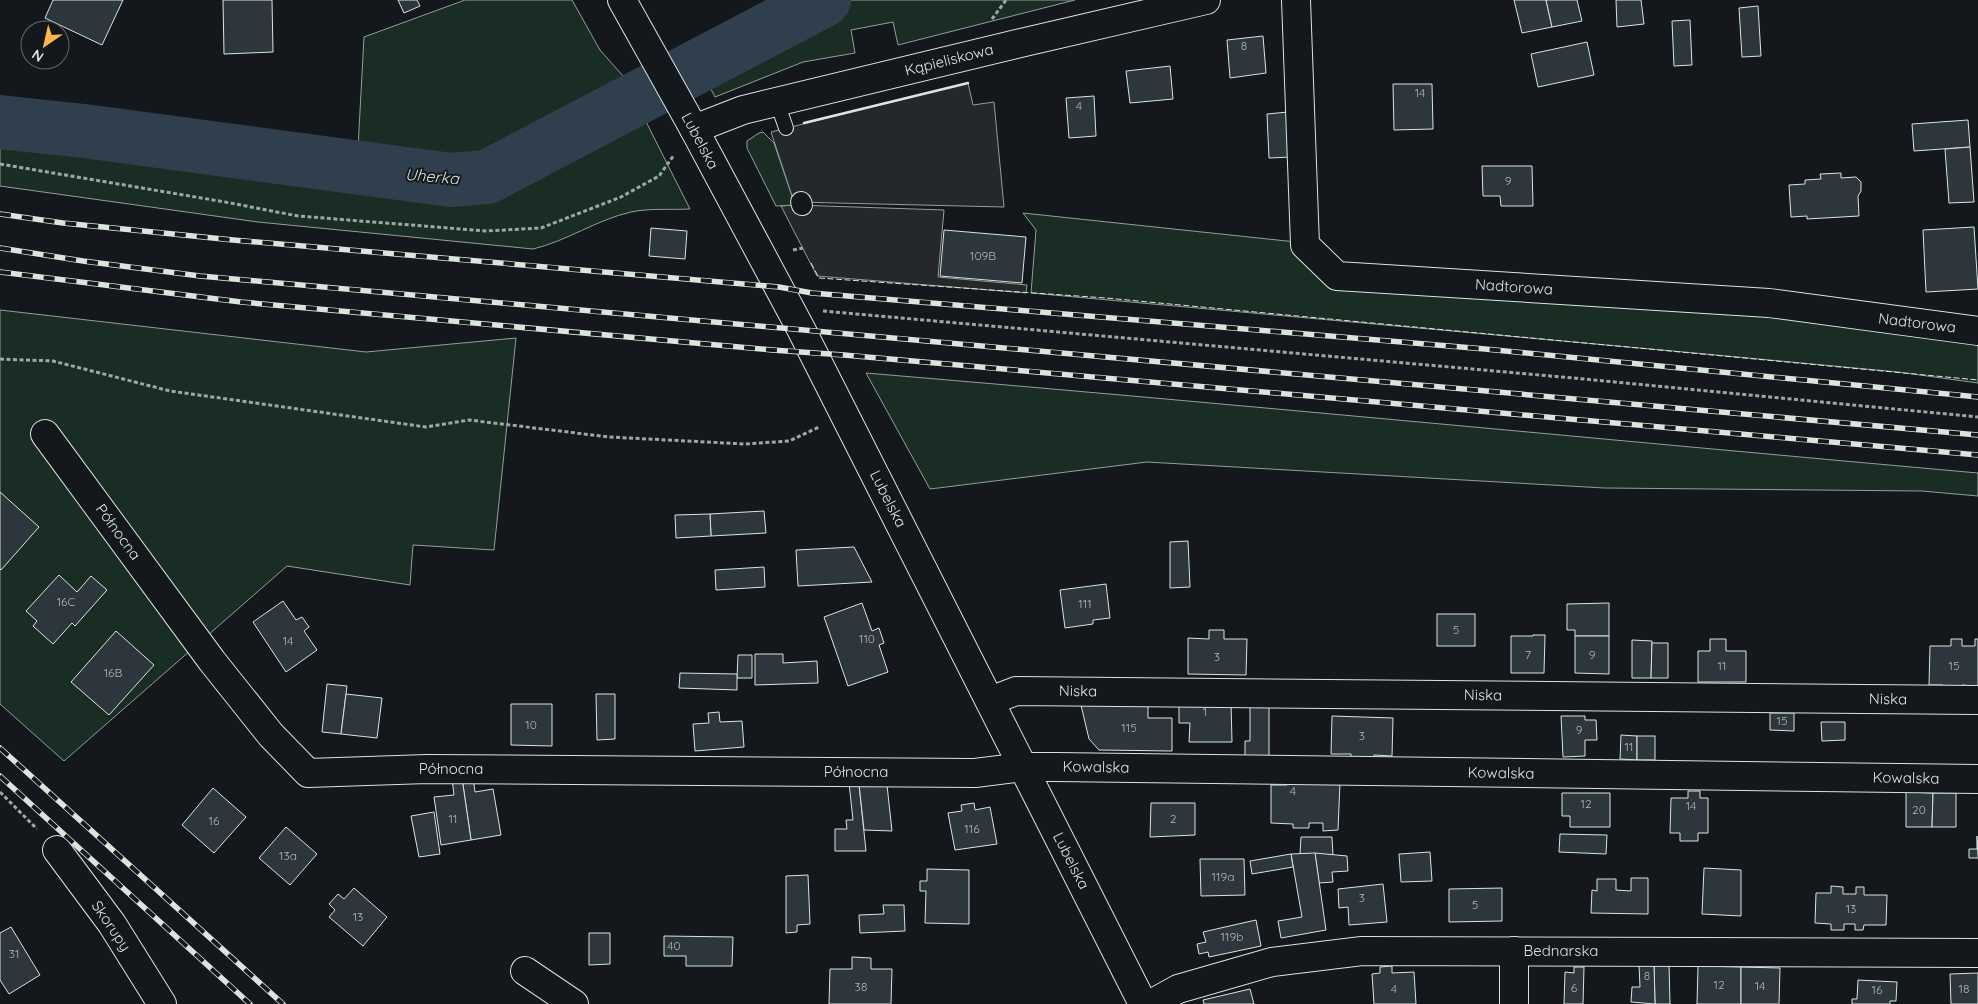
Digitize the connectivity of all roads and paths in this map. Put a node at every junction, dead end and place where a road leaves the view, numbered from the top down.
1 (622, 0) edge
2 (1006, 0) edge
3 (1206, 0) edge
4 (1296, 0) edge
5 (989, 24) dead end
6 (777, 102) junction
7 (688, 119) junction
8 (786, 128) dead end
9 (0, 164) edge
10 (803, 248) dead end
11 (790, 251) dead end
12 (821, 311) dead end
13 (1978, 331) edge
14 (0, 360) edge
15 (845, 416) junction
16 (1978, 417) edge
17 (45, 434) dead end
18 (1978, 700) edge
19 (990, 701) junction
20 (1023, 767) junction
21 (1978, 779) edge
22 (0, 792) edge
23 (57, 850) joint
24 (1514, 951) junction
25 (1978, 953) edge
26 (525, 971) dead end
27 (162, 1004) edge
28 (574, 1004) edge
29 (1144, 1004) edge
30 (1152, 1004) edge
31 (1514, 1004) edge

1 - 7 street, Lubelska
2 - 5 path
3 - 6 street, Kąpieliskowa
4 - 13 street, Nadtorowa
6 - 7 street, Kąpieliskowa
6 - 8 lane
7 - 9 path
7 - 15 street, Lubelska
10 - 11 path
12 - 16 path
14 - 15 path
15 - 19 street, Lubelska
17 - 20 street, Północna
18 - 19 street, Niska
19 - 20 street, Lubelska
20 - 21 street, Kowalska
20 - 29 street, Lubelska
22 - 23 path
23 - 27 street, Skorupy
24 - 25 street, Bednarska
24 - 30 street, Bednarska
24 - 31 street
26 - 28 street

